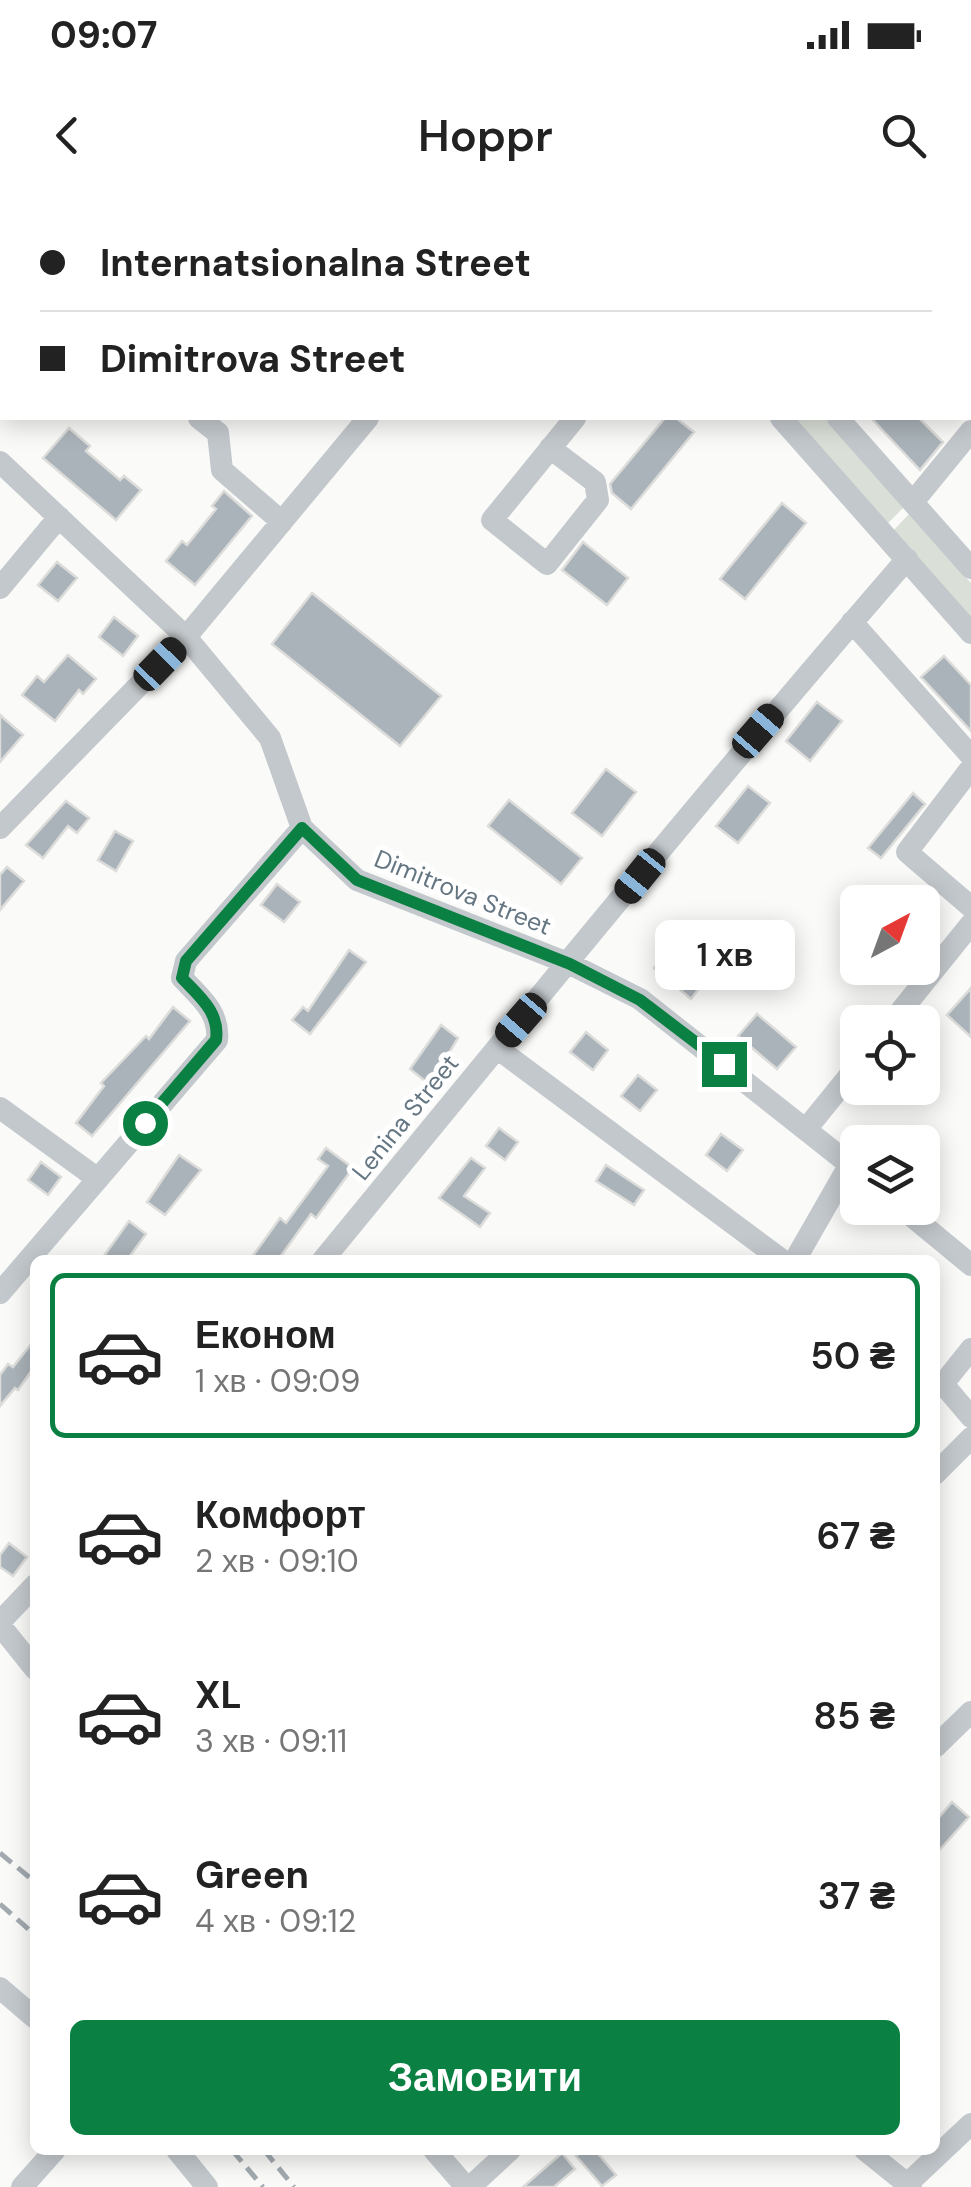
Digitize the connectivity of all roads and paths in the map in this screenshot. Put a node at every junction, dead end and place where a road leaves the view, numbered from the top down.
1 (202, 420) edge
2 (366, 420) edge
3 (573, 420) edge
4 (783, 420) edge
5 (840, 420) edge
6 (971, 430) edge
7 (550, 448) junction
8 (0, 462) edge
9 (913, 502) junction
10 (58, 516) junction
11 (282, 522) junction
12 (907, 559) junction
13 (971, 568) edge
14 (0, 588) edge
15 (852, 622) junction
16 (971, 633) edge
17 (186, 636) junction
18 (971, 756) edge
19 (971, 768) edge
20 (0, 828) edge
21 (302, 828) junction
22 (971, 907) edge
23 (971, 924) edge
24 (570, 964) junction
25 (906, 1005) edge
26 (497, 1048) junction
27 (840, 1087) edge
28 (0, 1108) edge
29 (807, 1128) junction
30 (840, 1155) edge
31 (98, 1179) junction
32 (840, 1189) edge
33 (923, 1225) edge
34 (33, 1255) edge
35 (326, 1255) edge
36 (775, 1255) edge
37 (798, 1255) edge
38 (30, 1258) edge
39 (971, 1265) edge
40 (0, 1293) edge
41 (971, 1350) edge
42 (971, 1417) edge
43 (971, 1438) edge
44 (940, 1469) edge
45 (30, 1591) edge
46 (0, 1624) edge
47 (30, 1663) edge
48 (971, 1712) edge
49 (940, 1741) edge
50 (0, 1988) edge
51 (30, 2014) edge
52 (971, 2124) edge
53 (51, 2155) edge
54 (181, 2155) edge
55 (439, 2155) edge
56 (504, 2155) edge
57 (871, 2155) edge
58 (940, 2155) edge
59 (940, 2155) edge
60 (908, 2186) edge
61 (22, 2187) edge
62 (207, 2187) edge
63 (468, 2187) edge

1 - 11 street
2 - 11 street
3 - 7 street
4 - 12 street
5 - 9 street
6 - 9 street
7 - 7 street
8 - 10 street, Dimitrova Street
9 - 13 street
10 - 14 street
10 - 17 street, Dimitrova Street
11 - 17 street
12 - 15 street, Lenina Street
12 - 16 street
15 - 18 street
15 - 24 street, Lenina Street
17 - 20 street
17 - 21 street, Dimitrova Street
19 - 22 street
21 - 24 street, Dimitrova Street
21 - 31 street
23 - 25 street
24 - 26 street, Lenina Street
24 - 29 street, Dimitrova Street
26 - 35 street, Lenina Street
26 - 36 street
27 - 29 street
28 - 31 street
29 - 30 street, Dimitrova Street
31 - 34 street
32 - 37 street
33 - 39 street
38 - 40 street
41 - 42 street
43 - 44 street
45 - 46 street
46 - 47 street
48 - 49 street
50 - 51 street
52 - 59 street
53 - 61 street
54 - 62 street
55 - 63 street
56 - 63 street
57 - 60 street
58 - 60 street

